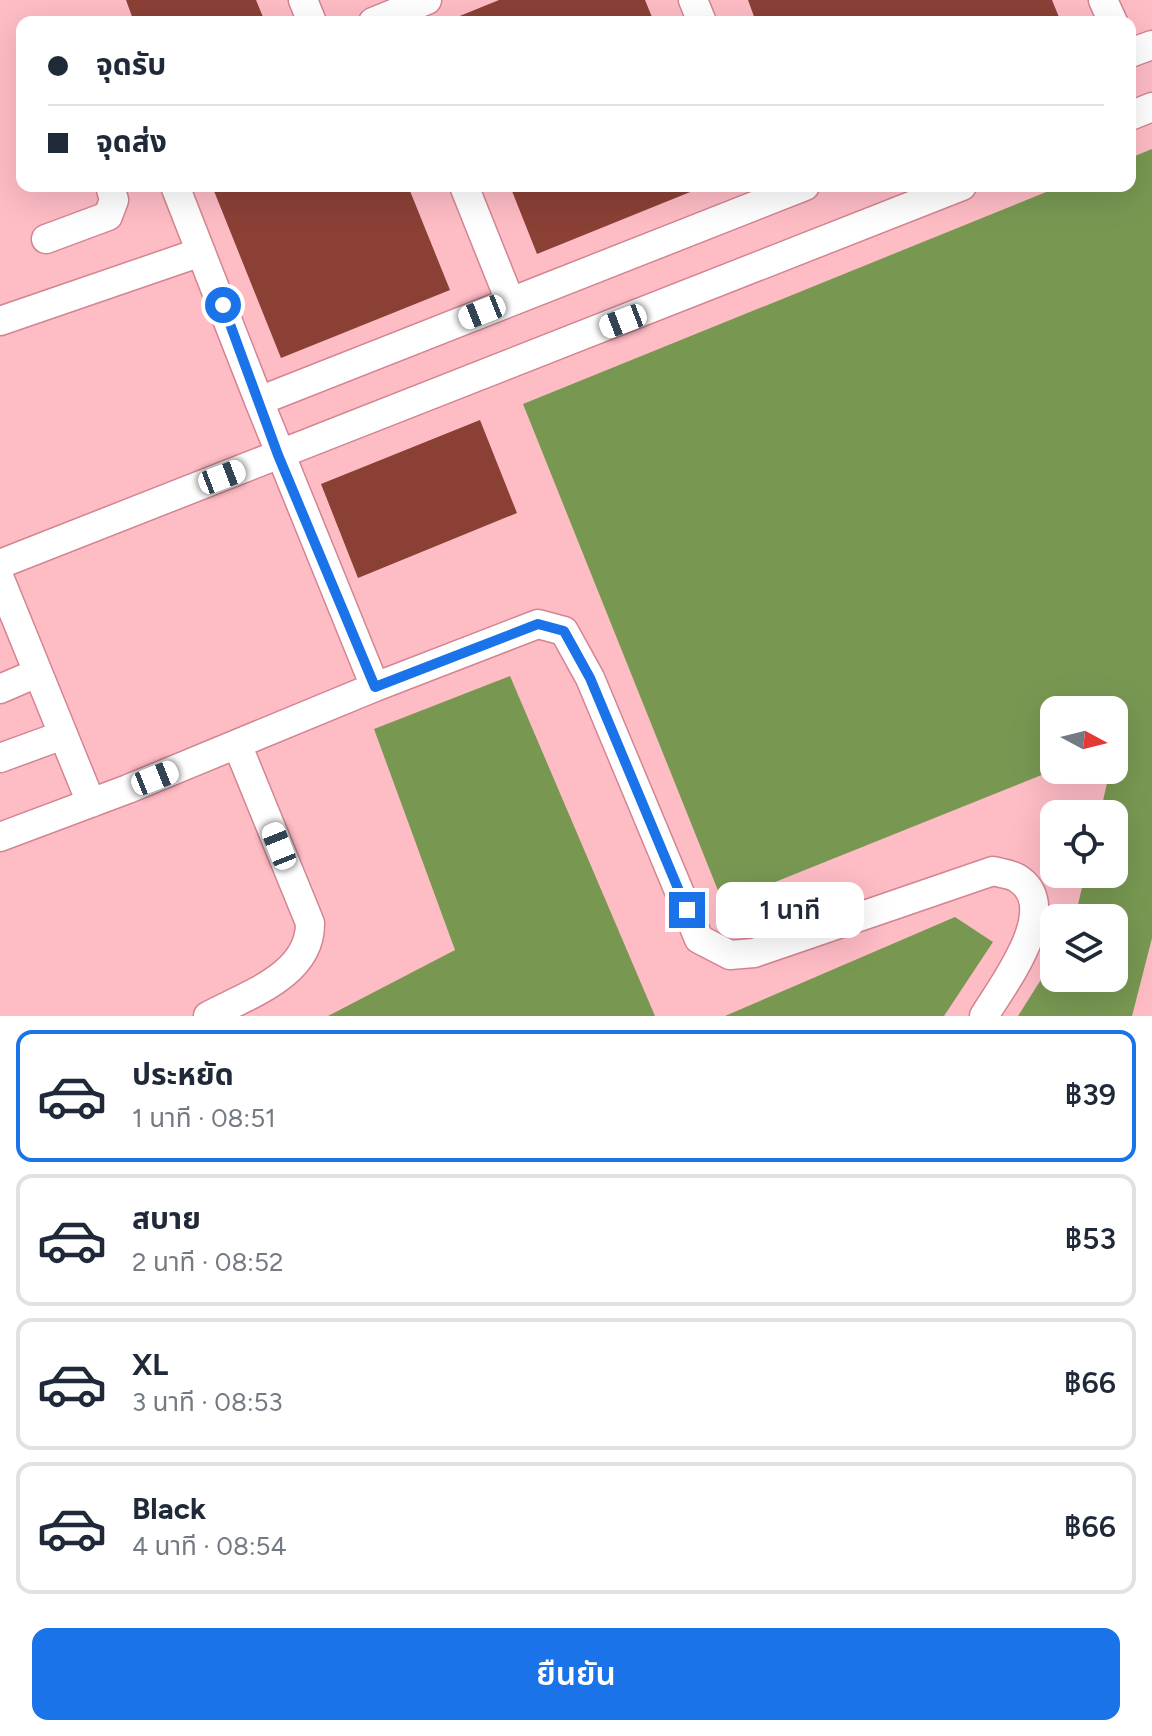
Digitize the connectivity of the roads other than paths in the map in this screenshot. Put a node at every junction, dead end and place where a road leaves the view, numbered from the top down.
1 (427, 0) edge
2 (395, 16) edge
3 (112, 192) edge
4 (177, 192) edge
5 (466, 192) edge
6 (947, 192) edge
7 (770, 193) edge
8 (46, 239) dead end
9 (201, 252) junction
10 (510, 301) junction
11 (0, 321) edge
12 (259, 401) junction
13 (278, 455) junction
14 (0, 564) edge
15 (0, 579) edge
16 (11, 640) edge
17 (37, 673) junction
18 (375, 687) junction
19 (0, 689) edge
20 (63, 735) junction
21 (237, 744) junction
22 (0, 758) edge
23 (91, 803) junction
24 (0, 837) edge
25 (208, 1016) edge
26 (984, 1016) edge

1 - 2 lane
3 - 8 lane
4 - 9 lane
5 - 10 lane
6 - 13 lane
7 - 10 lane
9 - 11 lane
9 - 12 lane
10 - 12 lane
12 - 13 lane
13 - 14 lane
13 - 18 lane
15 - 16 lane
16 - 17 lane
17 - 19 lane
17 - 20 lane
18 - 21 lane
18 - 26 lane
20 - 22 lane
20 - 23 lane
21 - 23 lane
21 - 25 lane
23 - 24 lane

